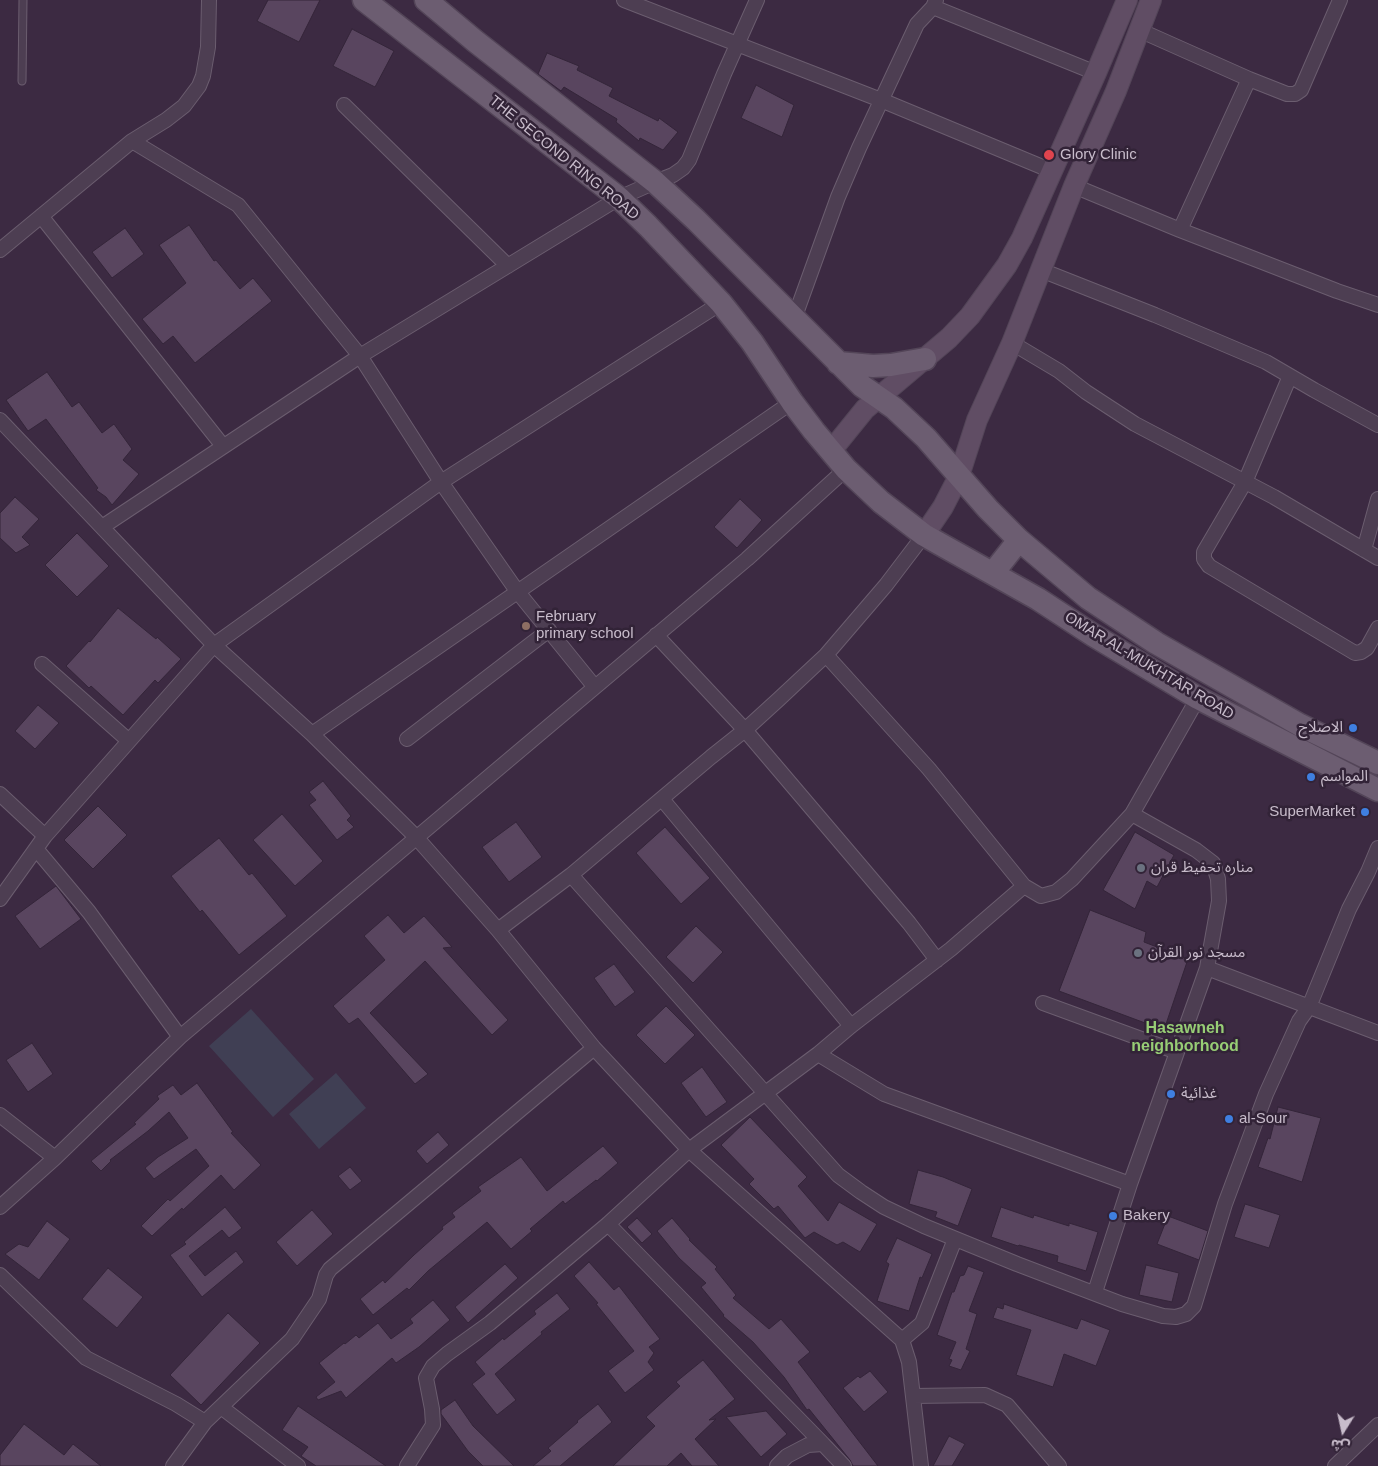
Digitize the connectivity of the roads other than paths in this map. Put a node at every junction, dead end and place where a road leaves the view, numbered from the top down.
1 (23, 0) edge
2 (208, 0) edge
3 (364, 0) edge
4 (426, 0) edge
5 (624, 0) edge
6 (757, 0) edge
7 (1127, 0) edge
8 (1151, 0) edge
9 (1340, 0) edge
10 (935, 4) edge
11 (1139, 30) junction
12 (737, 44) junction
13 (1096, 73) junction
14 (1249, 79) junction
15 (22, 81) dead end
16 (881, 100) junction
17 (344, 105) dead end
18 (132, 141) junction
19 (1052, 171) junction
20 (654, 182) junction
21 (1074, 186) junction
22 (619, 198) junction
23 (41, 216) junction
24 (1180, 230) junction
25 (0, 250) edge
26 (508, 266) junction
27 (1041, 270) junction
28 (720, 303) junction
29 (1378, 305) edge
30 (794, 319) junction
31 (1012, 343) junction
32 (360, 356) junction
33 (925, 359) junction
34 (838, 363) junction
35 (1290, 376) junction
36 (878, 397) junction
37 (792, 402) junction
38 (1378, 425) edge
39 (2, 426) edge
40 (223, 446) junction
41 (831, 451) junction
42 (846, 469) junction
43 (958, 476) junction
44 (441, 482) junction
45 (1245, 482) junction
46 (1378, 499) edge
47 (102, 527) junction
48 (924, 535) junction
49 (1020, 540) junction
50 (1364, 550) junction
51 (1378, 558) edge
52 (993, 573) junction
53 (517, 591) junction
54 (1378, 628) edge
55 (549, 630) junction
56 (656, 635) junction
57 (214, 645) junction
58 (826, 655) junction
59 (42, 664) dead end
60 (594, 686) junction
61 (1198, 698) junction
62 (745, 730) junction
63 (312, 734) junction
64 (407, 739) dead end
65 (129, 741) junction
66 (1378, 763) edge
67 (1378, 790) edge
68 (0, 794) edge
69 (662, 799) junction
70 (1132, 814) junction
71 (45, 836) junction
72 (416, 837) junction
73 (1378, 848) edge
74 (37, 850) junction
75 (570, 875) junction
76 (1024, 886) junction
77 (0, 900) edge
78 (498, 930) junction
79 (937, 960) junction
80 (1207, 968) junction
81 (1043, 1002) dead end
82 (1309, 1007) junction
83 (851, 1026) junction
84 (1378, 1033) edge
85 (180, 1037) junction
86 (594, 1048) junction
87 (1177, 1052) junction
88 (818, 1054) junction
89 (764, 1092) junction
90 (0, 1115) edge
91 (689, 1150) junction
92 (55, 1158) junction
93 (1130, 1184) junction
94 (0, 1207) edge
95 (608, 1224) junction
96 (955, 1239) junction
97 (0, 1275) edge
98 (1096, 1292) junction
99 (902, 1340) junction
100 (913, 1396) junction
101 (221, 1407) junction
102 (205, 1422) junction
103 (1378, 1426) edge
104 (823, 1444) junction
105 (173, 1466) edge
106 (298, 1466) edge
107 (407, 1466) edge
108 (777, 1466) edge
109 (844, 1466) edge
110 (921, 1466) edge
111 (1059, 1466) edge
112 (1335, 1466) edge

1 - 15 lane
2 - 18 street
3 - 22 main road, THE SECOND RING ROAD
4 - 20 main road
5 - 12 street
6 - 12 street
7 - 13 main road
8 - 11 main road
9 - 14 street
10 - 13 street
10 - 16 street
11 - 14 street
11 - 21 main road
12 - 16 street
12 - 20 street
13 - 19 main road
14 - 24 street
16 - 19 street
16 - 30 street
17 - 26 street
18 - 23 street
18 - 32 street
19 - 33 main road
20 - 22 street
20 - 30 main road
21 - 24 street
21 - 27 main road
22 - 26 street
22 - 28 main road, THE SECOND RING ROAD
23 - 25 street
23 - 40 street
24 - 29 street
26 - 32 street
27 - 31 main road
27 - 35 street
28 - 37 main road, THE SECOND RING ROAD
28 - 44 street
30 - 34 main road
31 - 43 main road
31 - 45 street
32 - 40 street
32 - 44 street
33 - 34 main road
33 - 36 main road
34 - 36 main road
35 - 38 street
35 - 45 street
36 - 41 main road
36 - 43 main road
37 - 41 main road, THE SECOND RING ROAD
37 - 53 street
39 - 47 street
40 - 47 street
41 - 42 main road, THE SECOND RING ROAD
42 - 48 main road, THE SECOND RING ROAD
42 - 56 street
43 - 48 main road
43 - 49 main road, OMAR AL-MUKHTĀR ROAD
44 - 53 street
44 - 57 street
45 - 50 street
45 - 54 street
46 - 50 street
47 - 57 street
48 - 52 main road, OMAR AL-MUKHTĀR ROAD
48 - 58 street
49 - 52 main road
49 - 66 main road, OMAR AL-MUKHTĀR ROAD
50 - 51 street
52 - 61 main road, OMAR AL-MUKHTĀR ROAD
53 - 55 street
53 - 63 street
55 - 60 street
55 - 64 street
56 - 60 street
56 - 62 street
57 - 63 street
57 - 65 street
58 - 62 street
58 - 76 street
59 - 65 street
60 - 72 street
61 - 67 main road, OMAR AL-MUKHTĀR ROAD
61 - 70 street
62 - 69 street
62 - 79 street
63 - 72 street
65 - 71 street
68 - 71 street
69 - 75 street
69 - 83 street
70 - 76 street
70 - 80 street
71 - 74 street
72 - 78 street
72 - 85 street
73 - 82 street
74 - 77 street
74 - 85 street
75 - 78 street
75 - 89 street
76 - 79 street
78 - 86 street
79 - 83 street
80 - 82 street
80 - 87 street
81 - 87 street
82 - 84 street
82 - 98 street
83 - 88 street
85 - 92 street
86 - 91 street
86 - 101 street
87 - 93 street
88 - 89 street
88 - 93 street
89 - 91 street
89 - 96 street
90 - 92 street
91 - 95 street
91 - 99 street
92 - 94 street
93 - 98 street
95 - 104 street
95 - 107 street
96 - 98 street
96 - 99 street
97 - 102 street
99 - 100 street
100 - 110 street
100 - 111 street
101 - 102 street
101 - 106 street
102 - 105 street
103 - 112 street
104 - 108 street
104 - 109 street

